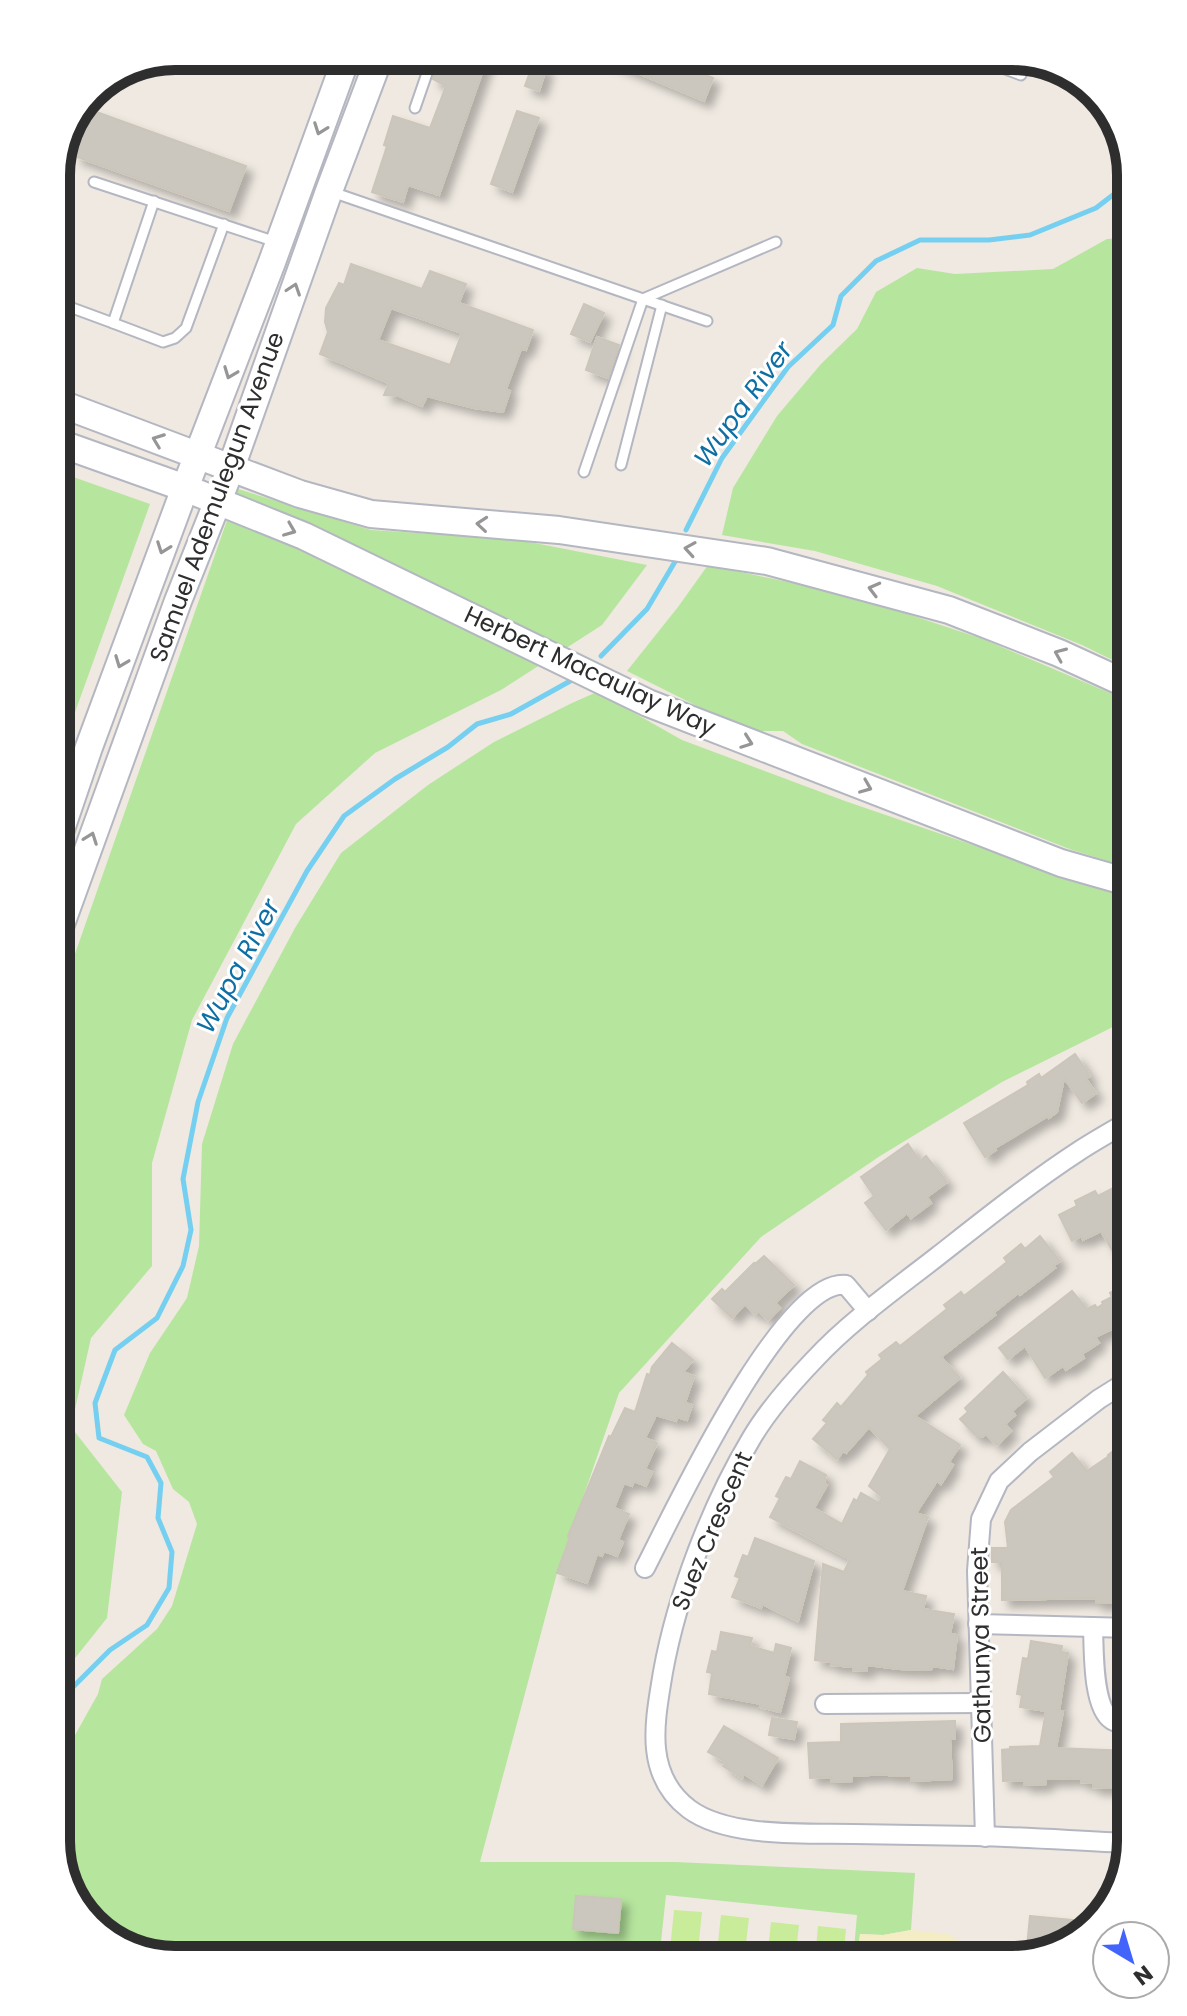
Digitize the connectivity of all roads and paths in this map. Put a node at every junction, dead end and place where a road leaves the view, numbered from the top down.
1 (342, 70) edge
2 (375, 70) edge
3 (428, 70) edge
4 (1008, 70) edge
5 (1021, 75) dead end
6 (415, 108) dead end
7 (94, 182) dead end
8 (329, 191) junction
9 (154, 201) junction
10 (224, 224) junction
11 (776, 242) dead end
12 (279, 243) junction
13 (643, 299) junction
14 (662, 305) junction
15 (70, 307) edge
16 (707, 321) dead end
17 (113, 323) junction
18 (70, 407) edge
19 (70, 447) edge
20 (198, 455) junction
21 (621, 465) dead end
22 (231, 468) junction
23 (584, 472) dead end
24 (185, 488) junction
25 (218, 500) junction
26 (1117, 680) edge
27 (70, 803) edge
28 (1117, 879) edge
29 (70, 899) edge
30 (1117, 1128) edge
31 (868, 1311) junction
32 (1117, 1388) edge
33 (645, 1568) dead end
34 (978, 1624) junction
35 (1093, 1627) junction
36 (1117, 1628) edge
37 (981, 1703) junction
38 (825, 1704) dead end
39 (1117, 1721) edge
40 (985, 1837) junction
41 (1117, 1842) edge

1 -> 12 main road, Samuel Ademulegun Avenue
2 - 8 main road, Samuel Ademulegun Avenue
3 - 6 lane
4 - 5 lane
7 - 9 lane
8 - 13 lane
22 -> 8 main road, Samuel Ademulegun Avenue
9 - 10 lane
9 - 17 lane
10 - 12 lane
10 - 17 lane
11 - 13 lane
12 -> 20 main road, Samuel Ademulegun Avenue
13 - 14 lane
13 - 23 lane
14 - 16 lane
14 - 21 lane
15 - 17 lane
20 -> 18 main road
19 - 24 main road, Herbert Macaulay Way
20 - 22 main road
20 - 24 main road, Samuel Ademulegun Avenue
22 - 25 main road, Samuel Ademulegun Avenue
26 -> 22 main road
24 - 25 main road, Herbert Macaulay Way
24 -> 27 main road, Samuel Ademulegun Avenue
25 -> 28 main road, Herbert Macaulay Way
29 -> 25 main road, Samuel Ademulegun Avenue
30 - 31 street, Suez Crescent
31 - 33 street
31 - 40 street, Suez Crescent
32 - 34 street, Gathunya Street
34 - 35 street
34 - 37 street, Gathunya Street
35 - 36 street
35 - 39 street
37 - 38 street
37 - 40 street, Gathunya Street
40 - 41 street, Suez Crescent

